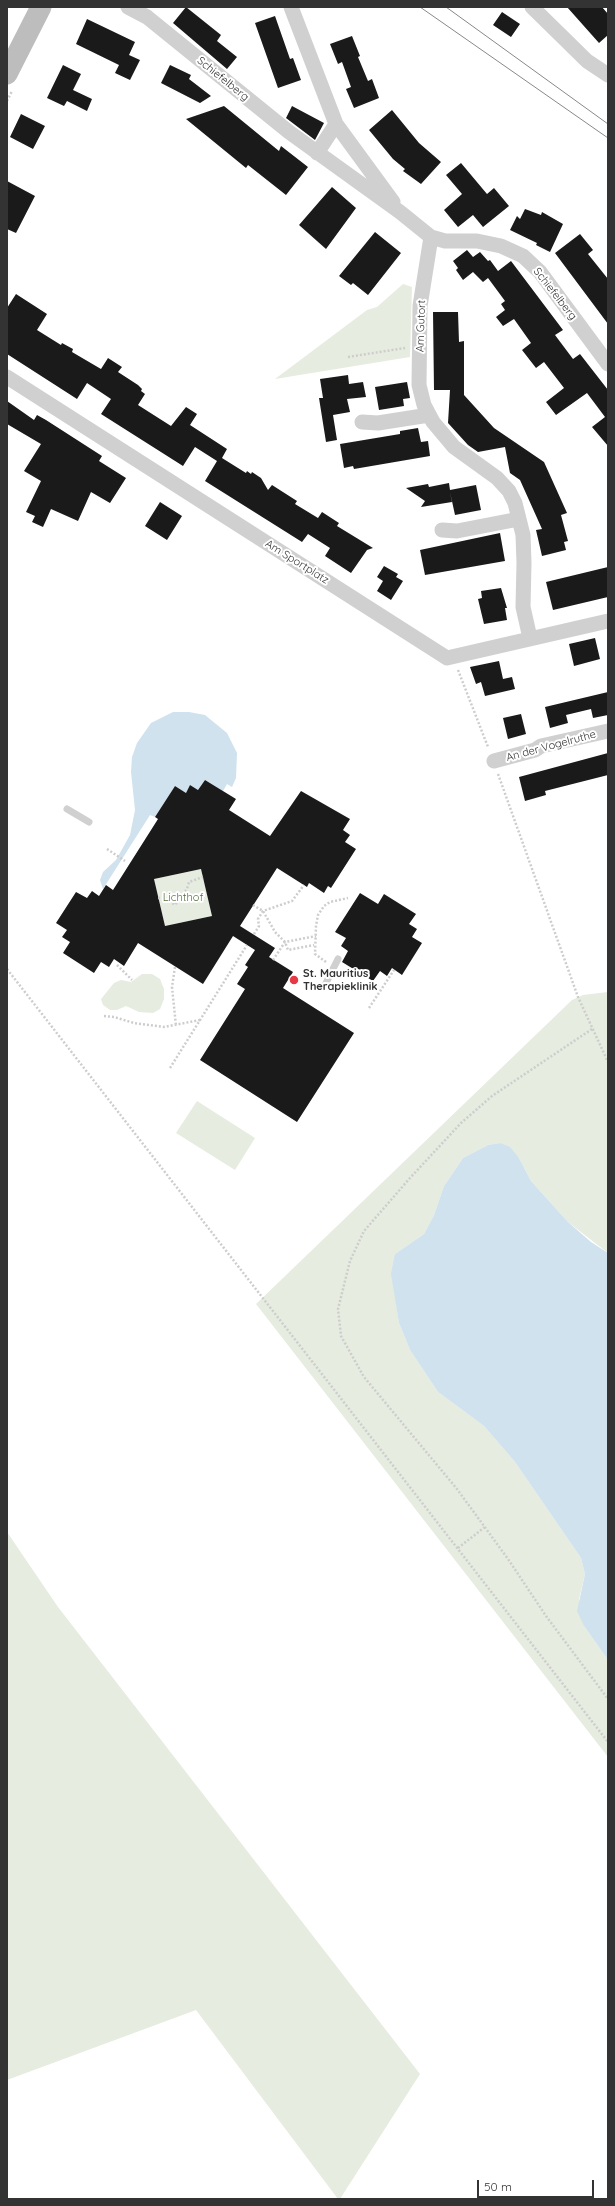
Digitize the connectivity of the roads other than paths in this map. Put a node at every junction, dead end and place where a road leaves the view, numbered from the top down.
1 (41, 7) edge
2 (128, 7) edge
3 (292, 7) edge
4 (532, 7) edge
5 (7, 74) edge
6 (608, 75) edge
7 (336, 124) junction
8 (316, 153) junction
9 (400, 212) junction
10 (431, 237) junction
11 (608, 364) edge
12 (7, 377) edge
13 (429, 415) junction
14 (362, 422) dead end
15 (519, 519) junction
16 (442, 530) dead end
17 (608, 621) edge
18 (530, 638) junction
19 (608, 731) edge
20 (494, 761) road end
21 (67, 808) dead end
22 (89, 822) dead end
23 (338, 959) dead end
24 (325, 985) dead end

1 - 5 main road
2 - 8 street, Schiefelberg
3 - 7 street, Schiefelberg
4 - 6 street
7 - 8 street
7 - 9 street, Schiefelberg
8 - 9 street, Schiefelberg
9 - 10 street, Schiefelberg
10 - 11 street, Schiefelberg
10 - 13 street, Am Gutort
12 - 18 street, Am Sportplatz
13 - 14 street
13 - 15 street, Am Gutort
15 - 16 street
15 - 18 street, Am Gutort
17 - 18 street
19 - 20 street, An der Vogelruthe
21 - 22 lane
23 - 24 lane

